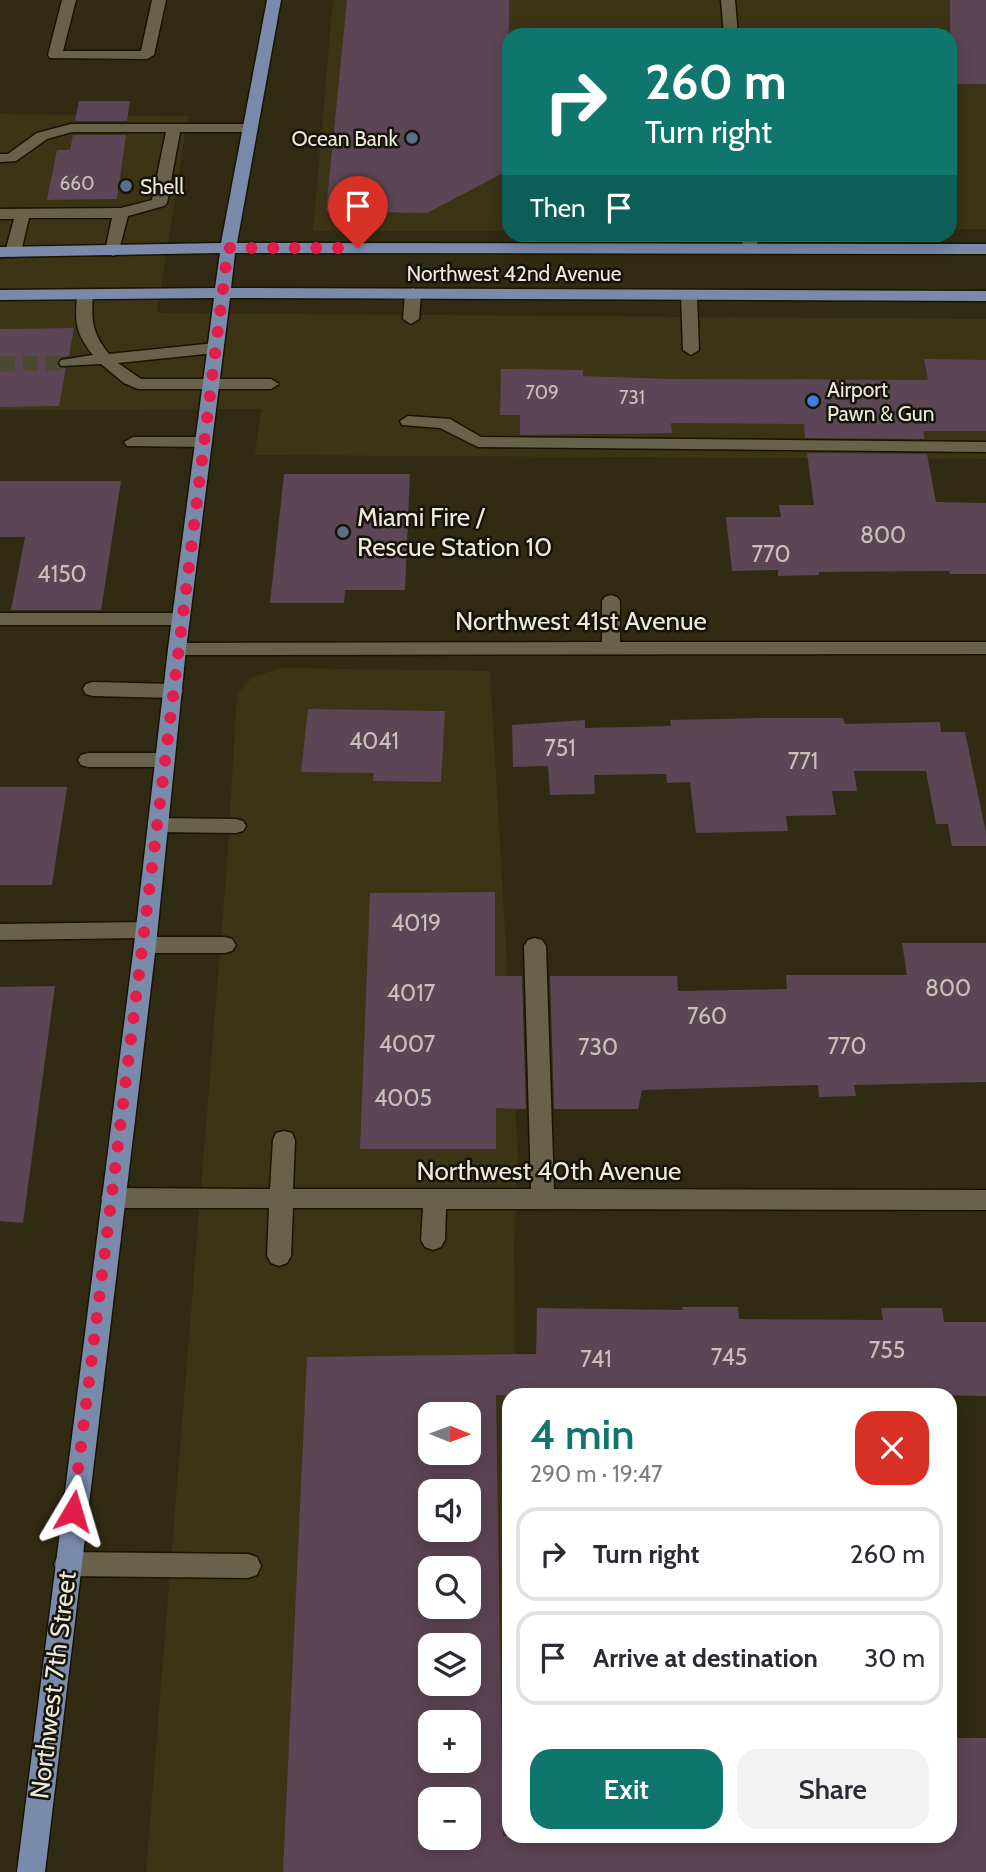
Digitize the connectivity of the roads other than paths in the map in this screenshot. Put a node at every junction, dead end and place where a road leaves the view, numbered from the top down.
1 (69, 0) edge
2 (159, 0) edge
3 (274, 0) edge
4 (728, 0) edge
5 (730, 28) edge
6 (174, 128) junction
7 (250, 128) junction
8 (0, 158) edge
9 (121, 213) junction
10 (0, 214) edge
11 (23, 214) junction
12 (675, 242) edge
13 (779, 242) edge
14 (228, 248) junction
15 (986, 249) edge
16 (113, 251) junction
17 (7, 252) edge
18 (222, 293) junction
19 (413, 293) junction
20 (0, 295) edge
21 (85, 295) junction
22 (689, 295) junction
23 (986, 296) edge
24 (411, 319) dead end
25 (215, 348) junction
26 (691, 350) dead end
27 (107, 359) junction
28 (67, 363) tunnel mouth
29 (211, 384) junction
30 (271, 384) dead end
31 (408, 421) dead end
32 (133, 442) dead end
33 (204, 442) junction
34 (986, 447) edge
35 (611, 601) dead end
36 (0, 619) edge
37 (181, 619) junction
38 (611, 646) junction
39 (986, 648) edge
40 (177, 649) junction
41 (93, 689) dead end
42 (173, 691) junction
43 (88, 760) dead end
44 (165, 760) junction
45 (158, 825) junction
46 (236, 826) dead end
47 (0, 932) edge
48 (145, 938) junction
49 (225, 945) dead end
50 (535, 946) dead end
51 (284, 1140) dead end
52 (113, 1198) junction
53 (281, 1199) junction
54 (435, 1199) junction
55 (543, 1199) junction
56 (986, 1200) edge
57 (433, 1240) dead end
58 (279, 1256) dead end
59 (66, 1564) junction
60 (248, 1566) dead end
61 (31, 1872) edge

1 - 2 street
3 - 7 main road, Northwest 7th Street
4 - 5 street
6 - 7 street
6 - 8 street
6 - 9 street
7 - 14 main road, Northwest 7th Street
9 - 11 street
9 - 16 street
10 - 11 street
11 - 17 street
12 - 14 main road, Northwest 42nd Avenue
13 - 15 main road, Northwest 42nd Avenue
14 - 16 main road, Northwest 42nd Avenue
14 - 18 main road, Northwest 7th Street
16 - 17 main road, Northwest 42nd Avenue
18 - 19 main road, Northwest 42nd Avenue
18 - 21 main road, Northwest 42nd Avenue
18 - 25 main road, Northwest 7th Street
19 - 22 main road, Northwest 42nd Avenue
19 - 24 street
20 - 21 main road, Northwest 42nd Avenue
21 - 27 street
22 - 23 main road, Northwest 42nd Avenue
22 - 26 street
25 - 27 street
25 - 29 main road, Northwest 7th Street
27 - 28 street
27 - 29 street
29 - 30 street
29 - 33 main road, Northwest 7th Street
31 - 34 street
32 - 33 street
33 - 37 main road, Northwest 7th Street
35 - 38 street
36 - 37 street
37 - 40 main road, Northwest 7th Street
38 - 39 street, Northwest 41st Avenue
38 - 40 street, Northwest 41st Avenue
40 - 42 main road, Northwest 7th Street
41 - 42 street
42 - 44 main road, Northwest 7th Street
43 - 44 street
44 - 45 main road, Northwest 7th Street
45 - 46 street
45 - 48 main road, Northwest 7th Street
47 - 48 street
48 - 49 street
48 - 52 main road, Northwest 7th Street
50 - 55 street
51 - 53 street
52 - 53 street, Northwest 40th Avenue
52 - 59 main road, Northwest 7th Street
53 - 54 street, Northwest 40th Avenue
53 - 58 street
54 - 55 street, Northwest 40th Avenue
54 - 57 street
55 - 56 street, Northwest 40th Avenue
59 - 60 street
59 - 61 main road, Northwest 7th Street

